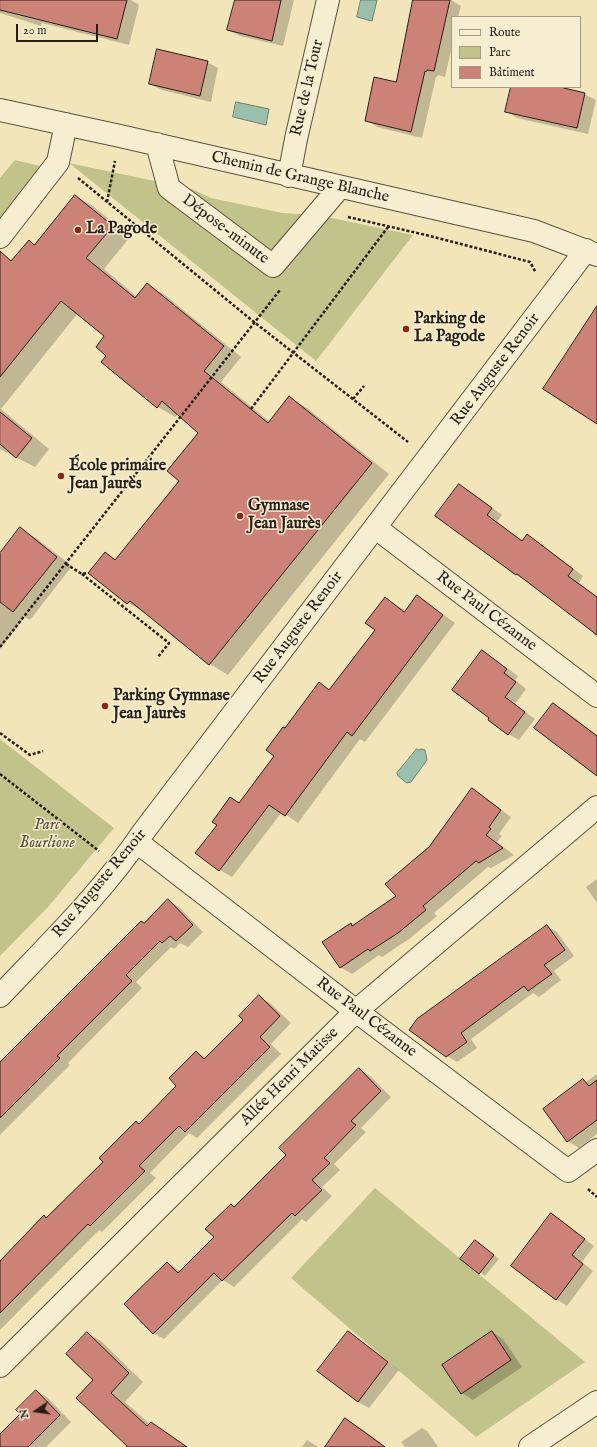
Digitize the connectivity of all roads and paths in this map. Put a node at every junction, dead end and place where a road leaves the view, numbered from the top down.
1 (328, 0) edge
2 (0, 110) edge
3 (66, 124) junction
4 (157, 144) junction
5 (58, 162) junction
6 (289, 176) junction
7 (348, 189) junction
8 (388, 227) junction
9 (0, 237) edge
10 (592, 253) edge
11 (538, 276) dead end
12 (284, 286) dead end
13 (254, 322) junction
14 (294, 353) junction
15 (364, 386) dead end
16 (353, 399) junction
17 (251, 409) dead end
18 (410, 444) dead end
19 (376, 528) junction
20 (66, 564) junction
21 (88, 573) dead end
22 (82, 574) junction
23 (0, 647) edge
24 (158, 657) dead end
25 (597, 696) edge
26 (0, 733) edge
27 (43, 751) dead end
28 (0, 774) edge
29 (597, 807) edge
30 (136, 842) junction
31 (103, 846) dead end
32 (99, 851) junction
33 (119, 866) junction
34 (0, 996) edge
35 (356, 1012) junction
36 (597, 1150) edge
37 (0, 1366) edge
38 (597, 1402) edge
39 (546, 1443) edge

1 - 6 street, Rue de la Tour
2 - 3 street, Chemin de Grange Blanche
3 - 4 street, Chemin de Grange Blanche
3 - 5 street
4 - 6 street, Chemin de Grange Blanche
4 - 7 street, Dépose-minute
5 - 9 street
5 - 13 path
6 - 7 street, Chemin de Grange Blanche
7 - 8 path
7 - 10 street, Chemin de Grange Blanche
8 - 11 path
8 - 14 path
10 - 19 street, Rue Auguste Renoir
12 - 13 path
13 - 14 path
13 - 20 path
14 - 16 path
14 - 17 path
15 - 16 path
16 - 18 path
19 - 25 street, Rue Paul Cézanne
19 - 30 street, Rue Auguste Renoir
20 - 22 path
20 - 23 path
21 - 22 path
22 - 24 path
26 - 27 path
28 - 32 path
29 - 35 street, Allée Henri Matisse
30 - 33 street, Rue Auguste Renoir
30 - 35 street, Rue Paul Cézanne
31 - 32 path
32 - 33 path
33 - 34 street, Rue Auguste Renoir
35 - 36 street, Rue Paul Cézanne
35 - 37 street, Allée Henri Matisse
38 - 39 street

